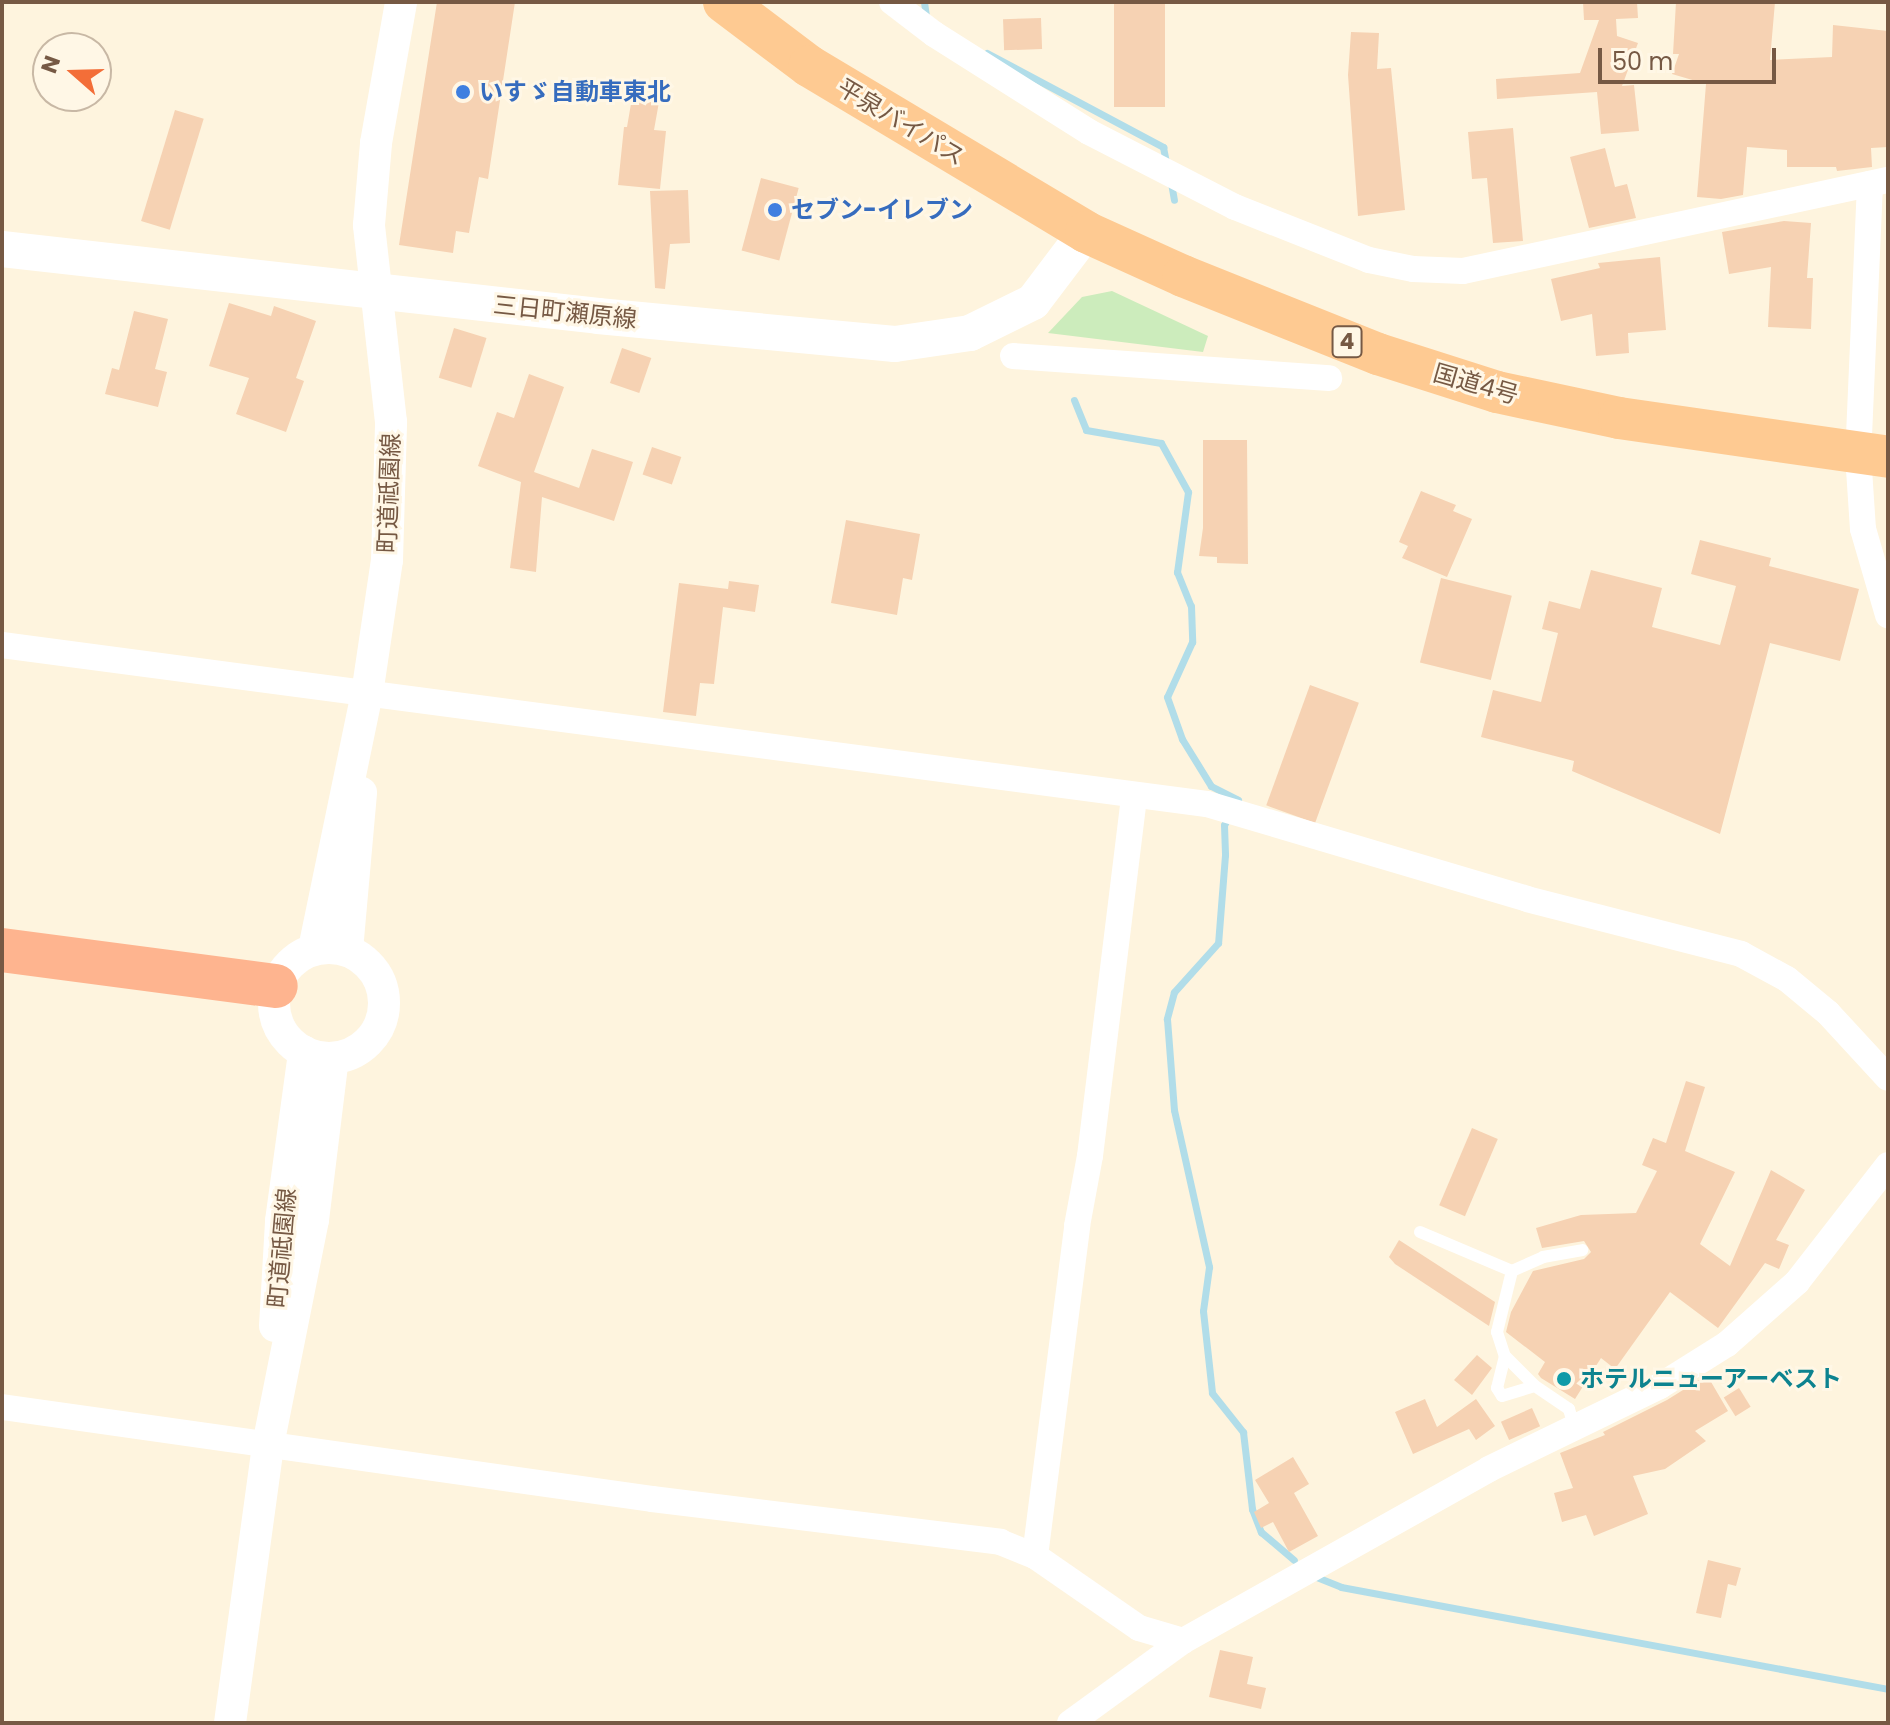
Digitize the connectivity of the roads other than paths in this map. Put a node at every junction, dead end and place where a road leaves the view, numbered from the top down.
1 (401, 2) edge
2 (724, 2) edge
3 (892, 2) edge
4 (1879, 182) edge
5 (1086, 232) junction
6 (2, 249) edge
7 (377, 292) junction
8 (1013, 356) dead end
9 (1329, 378) dead end
10 (1873, 456) edge
11 (1888, 615) edge
12 (2, 645) edge
13 (367, 694) junction
14 (1134, 796) junction
15 (314, 949) junction
16 (2, 950) edge
17 (347, 950) junction
18 (2, 980) edge
19 (275, 998) junction
20 (318, 1055) junction
21 (1888, 1078) edge
22 (1888, 1165) edge
23 (1420, 1232) dead end
24 (1582, 1250) dead end
25 (1512, 1271) junction
26 (1505, 1356) junction
27 (1535, 1386) junction
28 (2, 1407) edge
29 (1575, 1430) junction
30 (268, 1445) junction
31 (1035, 1556) junction
32 (1183, 1641) junction
33 (230, 1723) edge
34 (1070, 1723) edge

1 - 7 street, 町道祗園線
2 - 5 highway, 平泉バイパス / 4
3 - 4 street
4 - 10 street
5 - 7 main road, 三日町瀬原線
5 - 10 highway, 国道4号 / 4
6 - 7 main road, 三日町瀬原線
7 - 13 street, 町道祗園線
8 - 9 street
10 - 11 street
12 - 13 street
13 - 14 street
13 - 15 street, 町道祗園線
13 - 17 street, 町道祗園線
14 - 21 street
14 - 31 street
15 - 17 street
15 - 19 street
16 - 19 highway
17 - 20 street
18 - 19 highway
19 - 20 street
20 - 30 street, 町道祗園線
22 - 29 street
23 - 25 lane
24 - 25 lane
25 - 26 lane
26 - 27 lane
26 - 27 lane
27 - 29 lane
28 - 30 street
29 - 32 street
30 - 31 street
30 - 33 street, 町道祗園線
31 - 32 street
32 - 34 street

